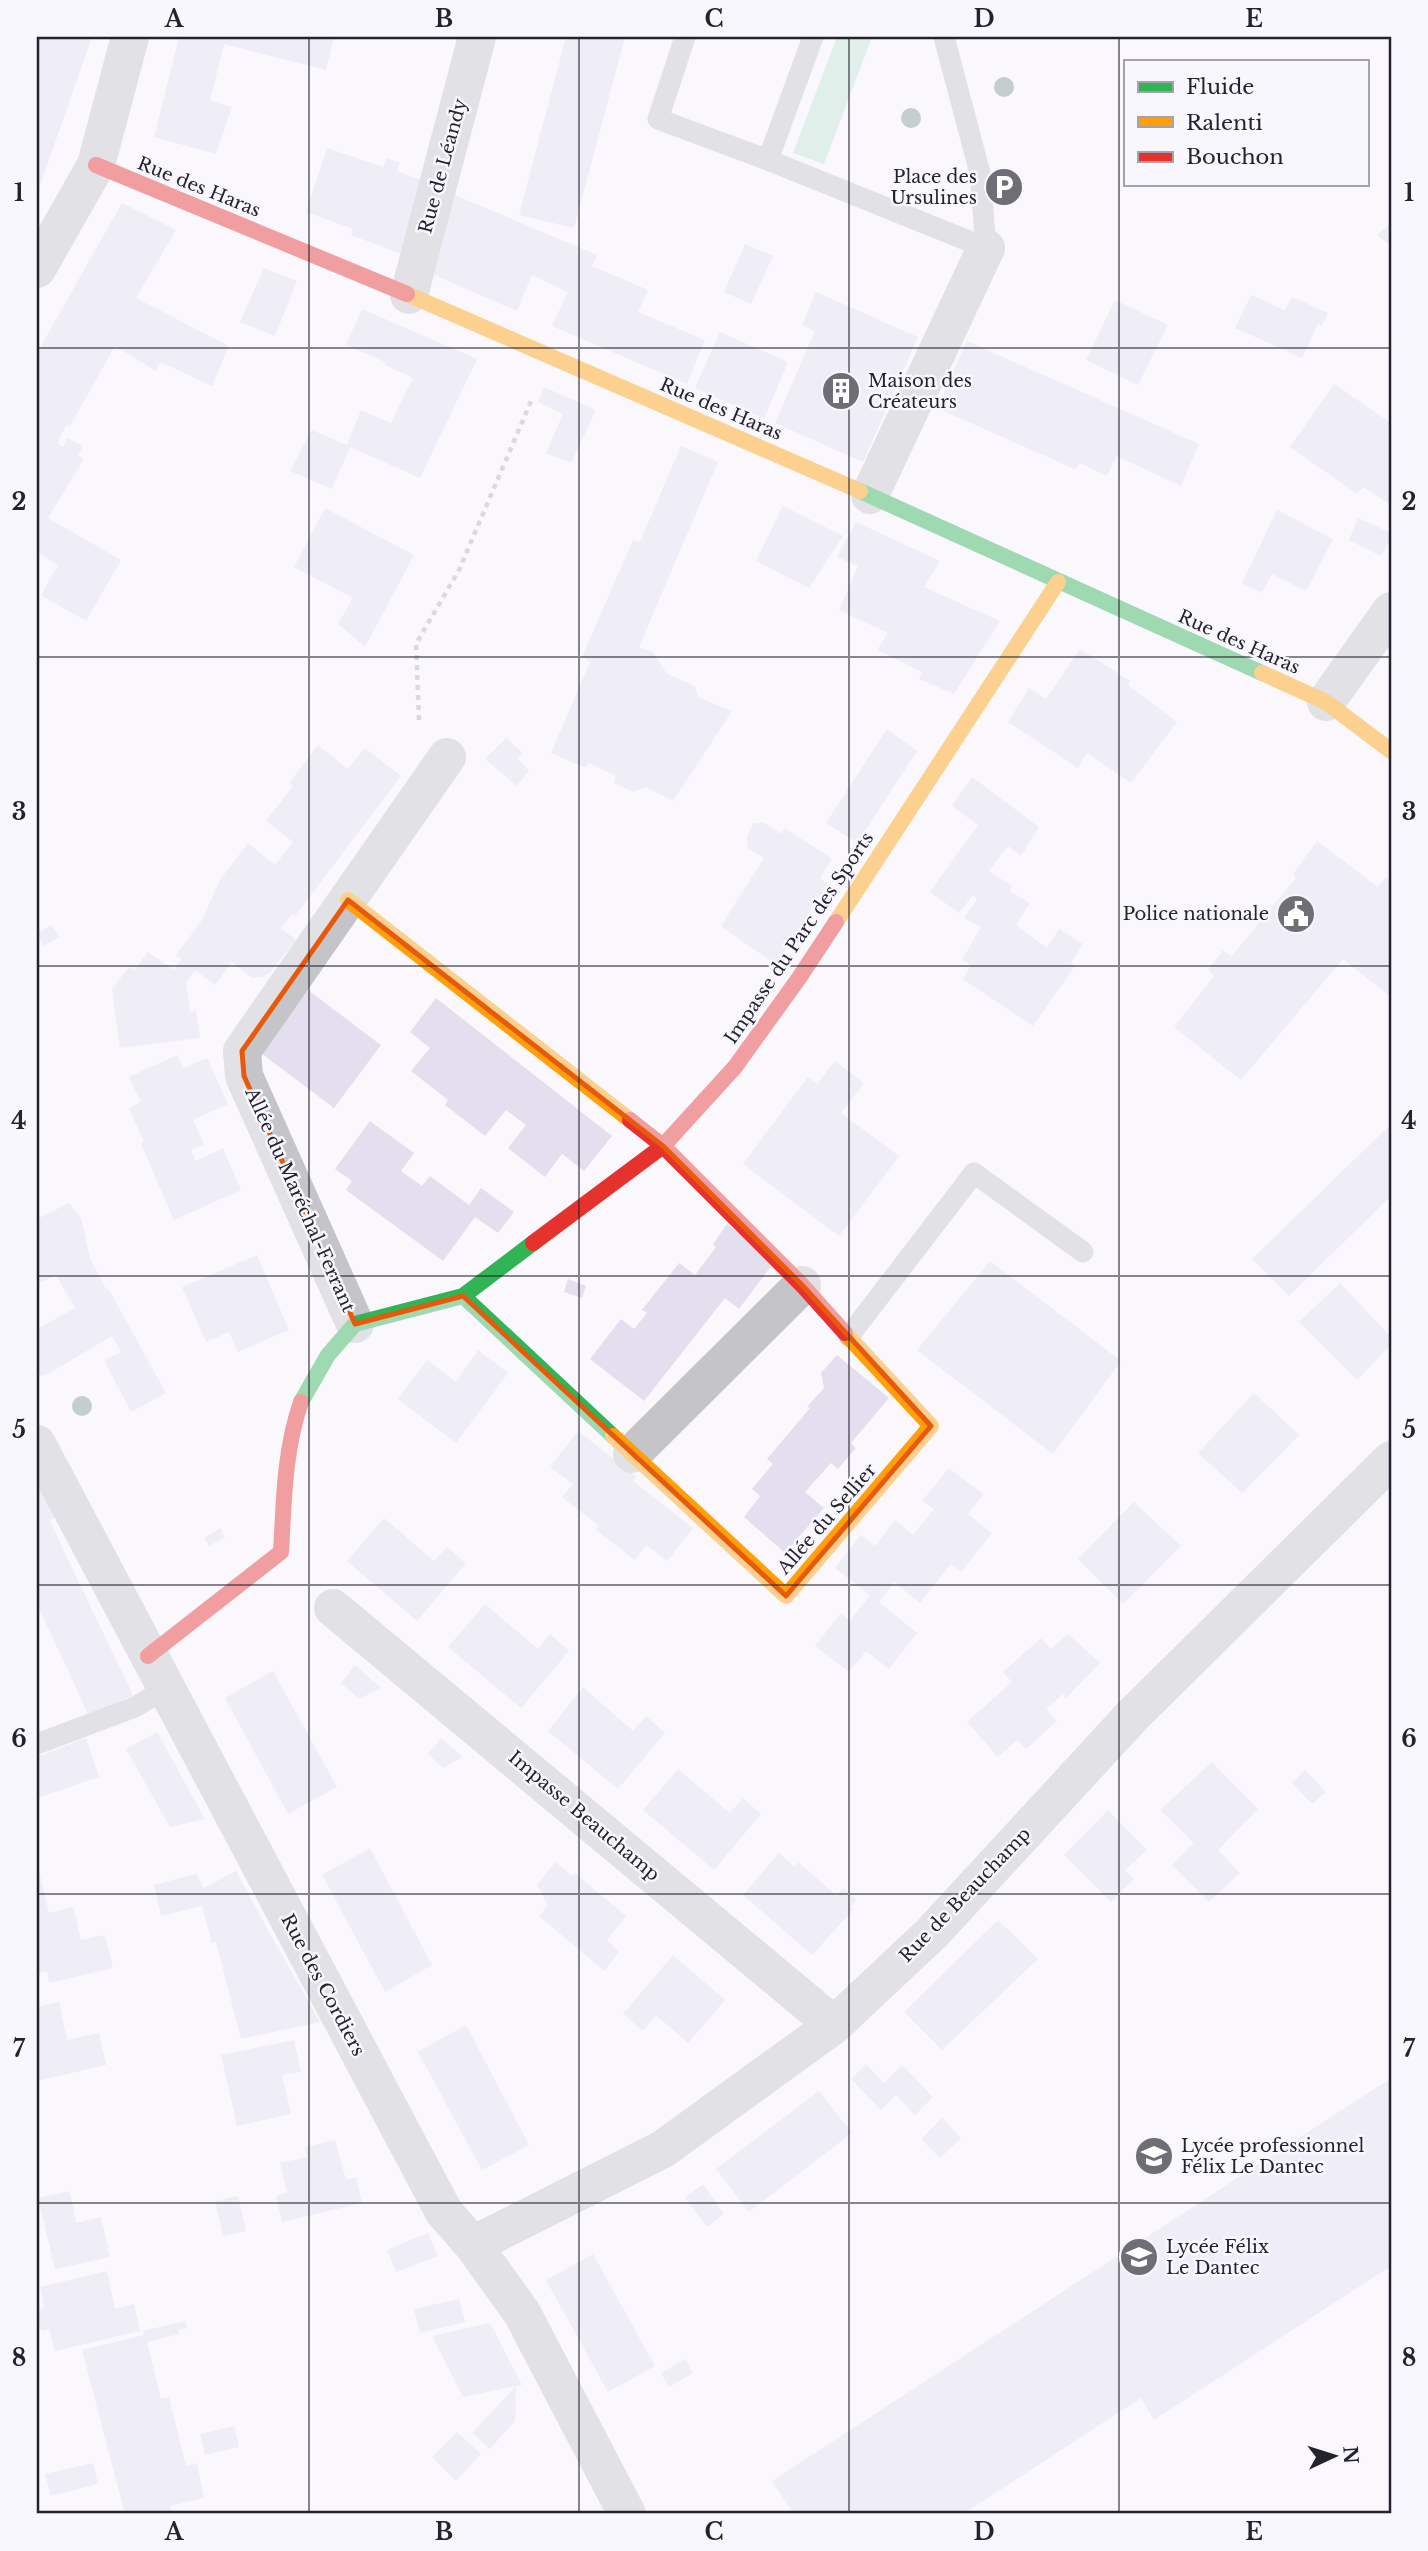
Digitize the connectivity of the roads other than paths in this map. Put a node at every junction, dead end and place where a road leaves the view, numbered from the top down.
1 (130, 37) edge
2 (477, 37) edge
3 (685, 37) edge
4 (813, 37) edge
5 (944, 37) edge
6 (768, 160) junction
7 (96, 165) junction
8 (986, 248) junction
9 (37, 269) edge
10 (409, 295) junction
11 (870, 495) junction
12 (1058, 582) junction
13 (1391, 611) edge
14 (1326, 702) junction
15 (1391, 751) edge
16 (447, 757) dead end
17 (348, 900) junction
18 (663, 1146) junction
19 (1083, 1252) dead end
20 (802, 1285) junction
21 (463, 1296) junction
22 (355, 1324) junction
23 (849, 1336) junction
24 (37, 1444) edge
25 (632, 1454) junction
26 (1391, 1460) edge
27 (333, 1608) dead end
28 (157, 1673) junction
29 (37, 1744) edge
30 (834, 2025) junction
31 (473, 2245) junction
32 (627, 2514) edge

1 - 7 street
2 - 10 street, Rue de Léandy
3 - 6 lane
4 - 6 lane
5 - 8 lane
6 - 8 lane
7 - 9 street
7 - 10 street, Rue des Haras
8 - 11 street
10 - 11 street, Rue des Haras
11 - 12 street, Rue des Haras
12 - 14 street, Rue des Haras
12 - 18 street, Impasse du Parc des Sports
13 - 14 street
14 - 15 street, Rue des Haras
16 - 17 street, Allée du Maréchal-Ferrant
17 - 18 street
17 - 22 street, Allée du Maréchal-Ferrant
18 - 20 street, Allée du Sellier
18 - 21 street, Impasse du Parc des Sports
19 - 23 lane
20 - 23 street, Allée du Sellier
20 - 25 street
21 - 22 street, Impasse du Parc des Sports
21 - 25 street, Allée du Sellier
22 - 28 street
23 - 25 street, Allée du Sellier
24 - 28 street, Rue des Cordiers
26 - 30 street, Rue de Beauchamp
27 - 30 street, Impasse Beauchamp
28 - 29 lane
28 - 31 street, Rue des Cordiers
30 - 31 street, Rue de Beauchamp
31 - 32 street, Rue des Cordiers

